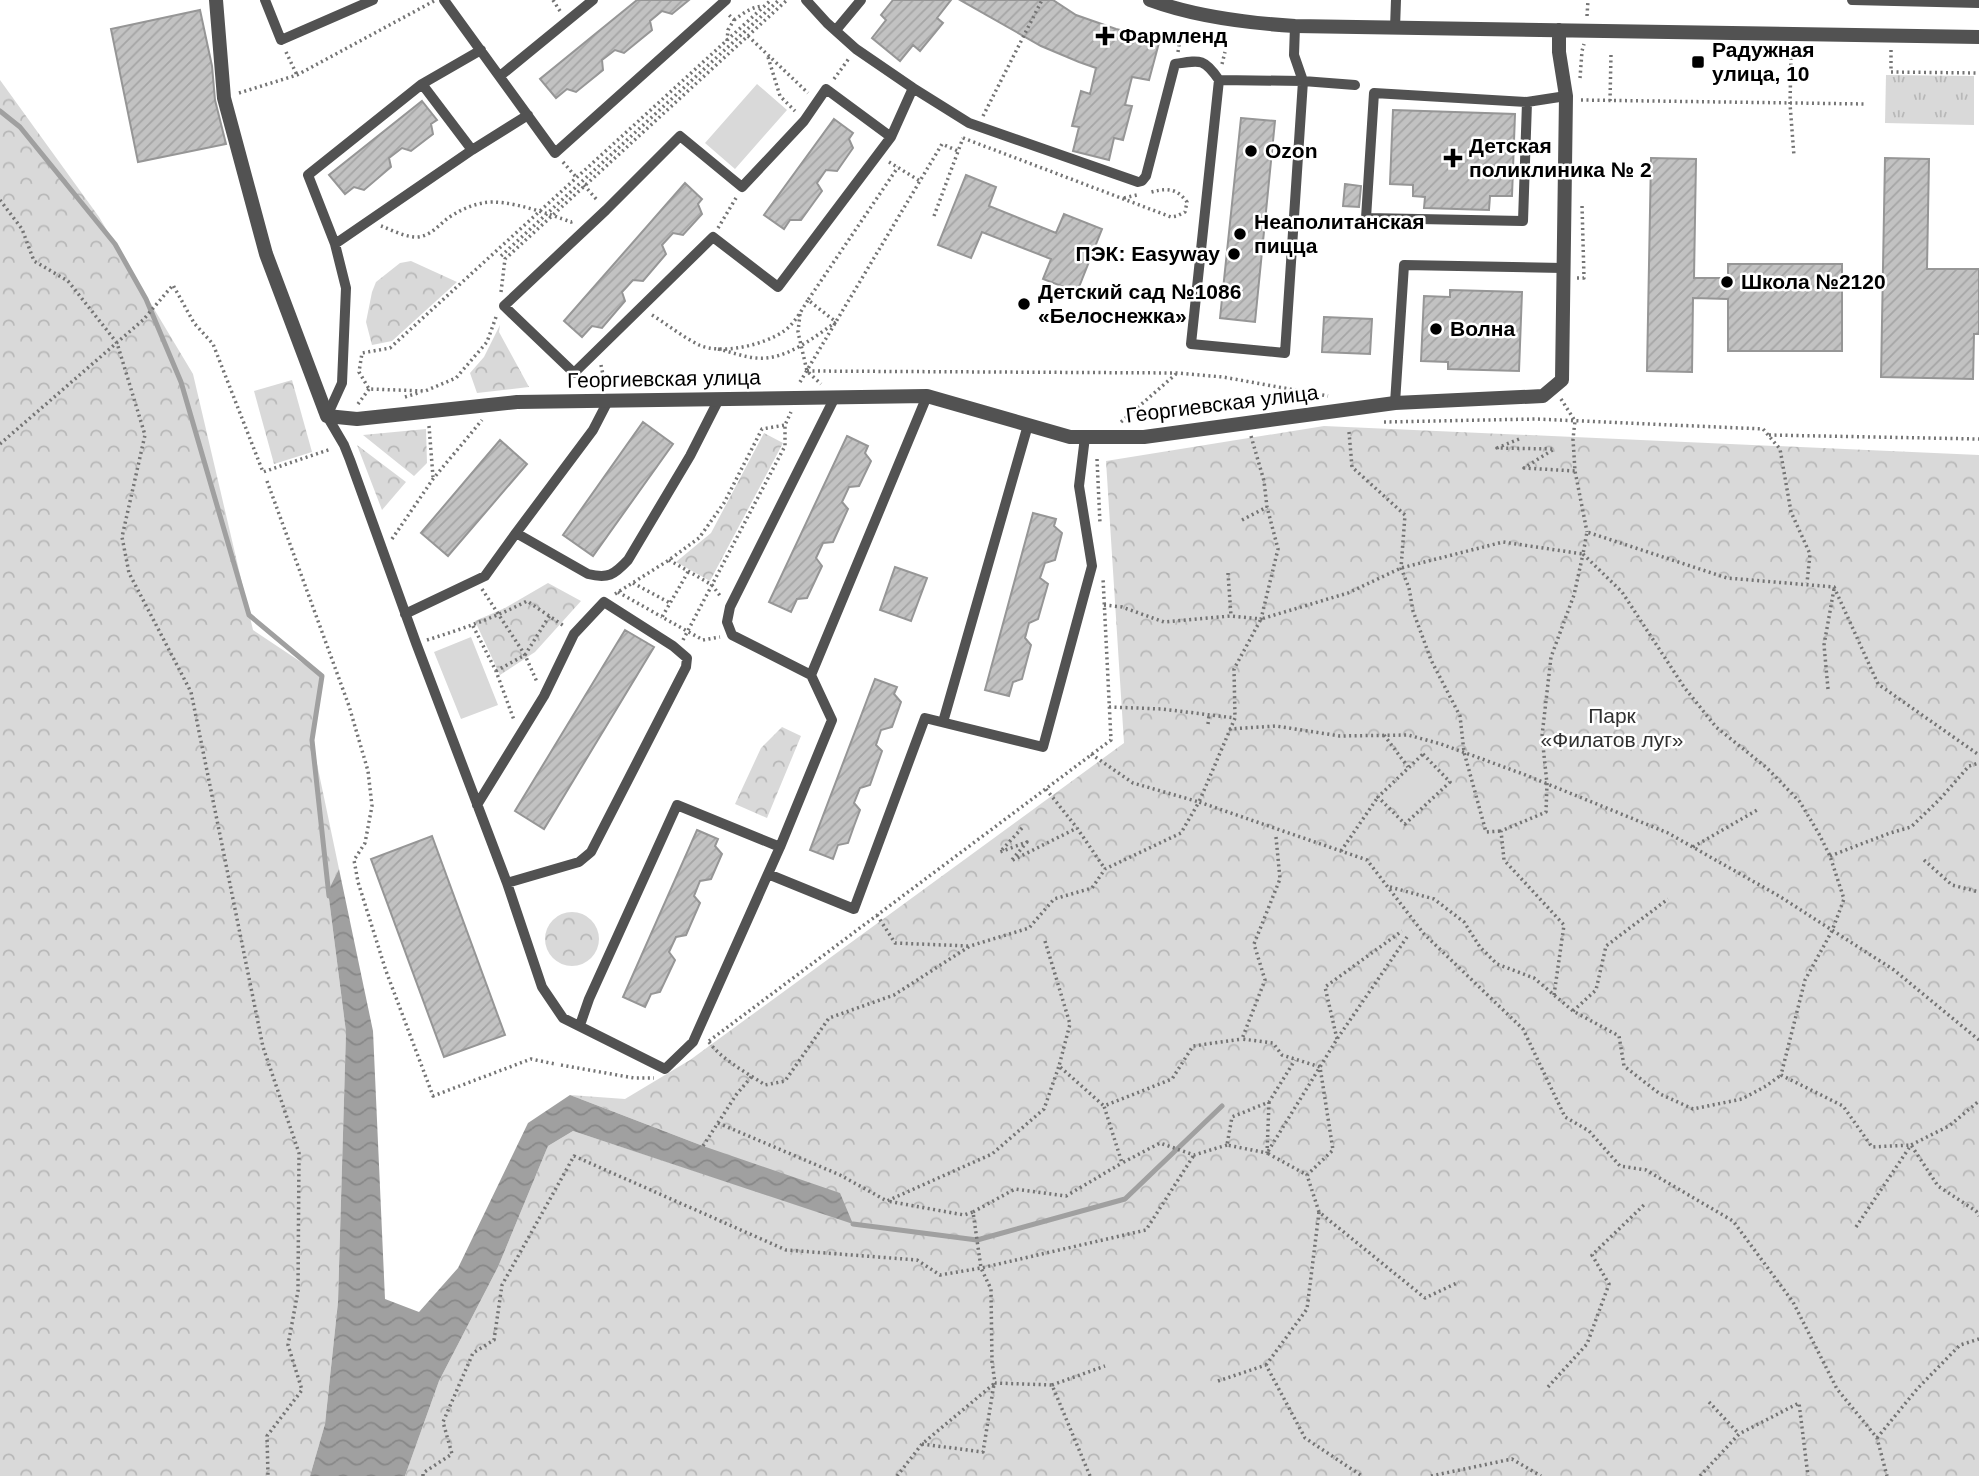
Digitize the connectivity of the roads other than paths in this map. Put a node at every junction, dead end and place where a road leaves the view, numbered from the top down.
1 (216, 0) edge
2 (265, 0) edge
3 (373, 0) edge
4 (444, 0) edge
5 (593, 0) edge
6 (806, 0) edge
7 (860, 0) edge
8 (1150, 0) edge
9 (1396, 0) edge
10 (1852, 0) edge
11 (723, 3) edge
12 (1979, 3) edge
13 (1295, 26) junction
14 (1395, 28) junction
15 (836, 30) junction
16 (1559, 30) junction
17 (1979, 37) edge
18 (481, 50) junction
19 (500, 76) junction
20 (1219, 80) junction
21 (1303, 80) junction
22 (422, 84) junction
23 (1355, 85) dead end
24 (913, 88) junction
25 (1572, 98) junction
26 (1527, 102) junction
27 (528, 116) junction
28 (891, 137) junction
29 (472, 150) junction
30 (335, 244) junction
31 (1563, 273) junction
32 (927, 396) junction
33 (835, 397) junction
34 (719, 399) junction
35 (608, 401) junction
36 (1395, 403) junction
37 (327, 416) junction
38 (1028, 425) junction
39 (1085, 437) junction
40 (516, 533) junction
41 (405, 614) junction
42 (811, 675) junction
43 (943, 722) junction
44 (477, 805) junction
45 (780, 847) junction
46 (768, 873) junction
47 (507, 883) junction
48 (580, 1025) junction

1 - 37 street
2 - 3 lane
4 - 18 lane
5 - 19 lane
6 - 15 lane
7 - 15 lane
8 - 13 street
9 - 14 lane
10 - 12 lane
11 - 27 lane
13 - 14 street
13 - 21 lane
14 - 16 street
15 - 24 lane
16 - 17 street
16 - 25 street
18 - 19 lane
18 - 22 lane
19 - 27 lane
20 - 21 lane
20 - 21 lane
20 - 24 lane
21 - 23 lane
22 - 29 lane
22 - 30 lane
24 - 28 lane
25 - 26 lane
25 - 31 street
26 - 26 lane
27 - 29 lane
28 - 28 lane
29 - 30 lane
30 - 37 lane
31 - 36 street, Георгиевская улица
31 - 36 lane
32 - 33 street, Георгиевская улица
32 - 38 street, Георгиевская улица
32 - 42 lane
33 - 34 street, Георгиевская улица
33 - 42 lane
34 - 35 street, Георгиевская улица
34 - 40 lane
35 - 37 street, Георгиевская улица
35 - 40 lane
36 - 39 street, Георгиевская улица
37 - 41 lane
38 - 39 street, Георгиевская улица
38 - 43 lane
39 - 43 lane
40 - 41 lane
41 - 44 lane
42 - 45 lane
43 - 46 lane
44 - 47 lane
44 - 47 lane
45 - 46 lane
45 - 48 lane
46 - 48 lane
47 - 48 lane

